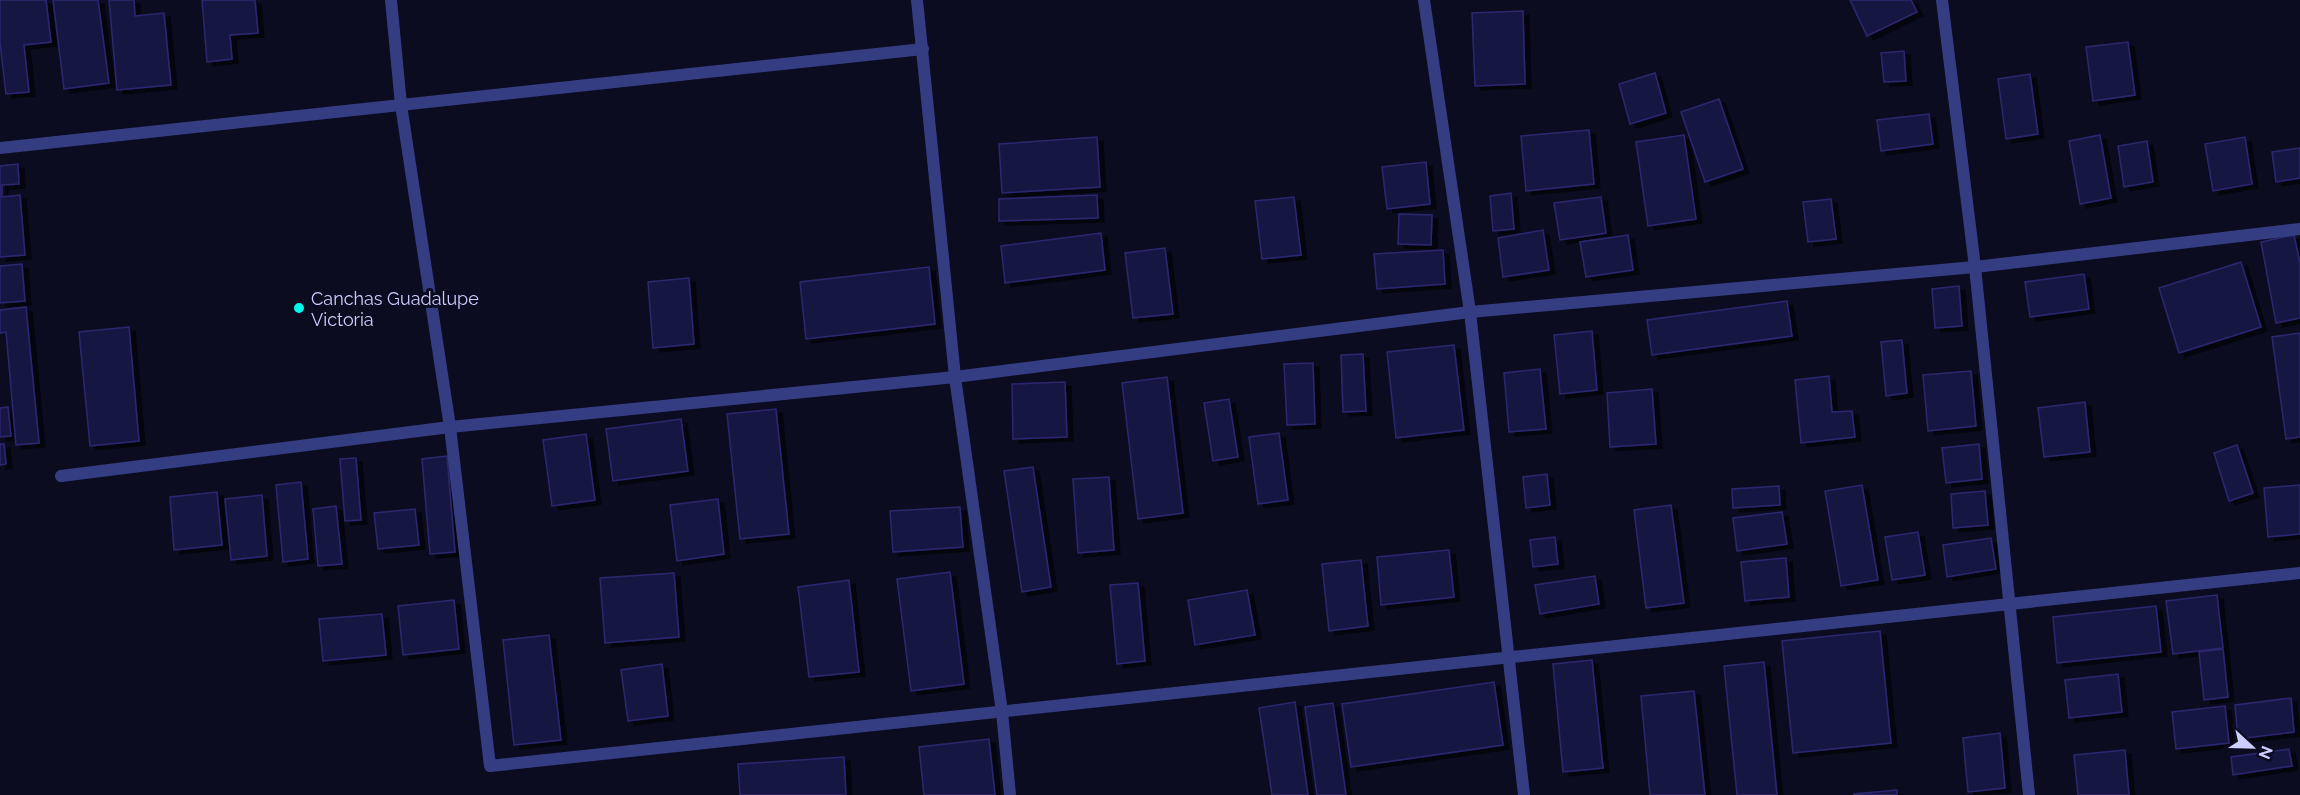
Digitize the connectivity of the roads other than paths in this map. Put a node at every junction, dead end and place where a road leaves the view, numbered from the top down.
1 (391, 0) edge
2 (917, 0) edge
3 (1424, 0) edge
4 (1942, 0) edge
5 (922, 49) junction
6 (401, 105) junction
7 (0, 148) edge
8 (2300, 229) edge
9 (1975, 267) junction
10 (1470, 312) junction
11 (955, 378) junction
12 (450, 426) junction
13 (61, 476) dead end
14 (2300, 573) edge
15 (2009, 602) junction
16 (1508, 656) junction
17 (1002, 712) junction
18 (1010, 795) edge
19 (1524, 795) edge
20 (2029, 795) edge

1 - 6 street
2 - 5 street
3 - 10 street
4 - 9 street
5 - 6 street
5 - 11 street
6 - 7 street
6 - 12 street
8 - 9 street
9 - 10 street
9 - 15 street
10 - 11 street
10 - 16 street
11 - 12 street
11 - 17 street
12 - 13 street
12 - 17 street
14 - 15 street
15 - 16 street
15 - 20 street
16 - 17 street
16 - 19 street
17 - 18 street

